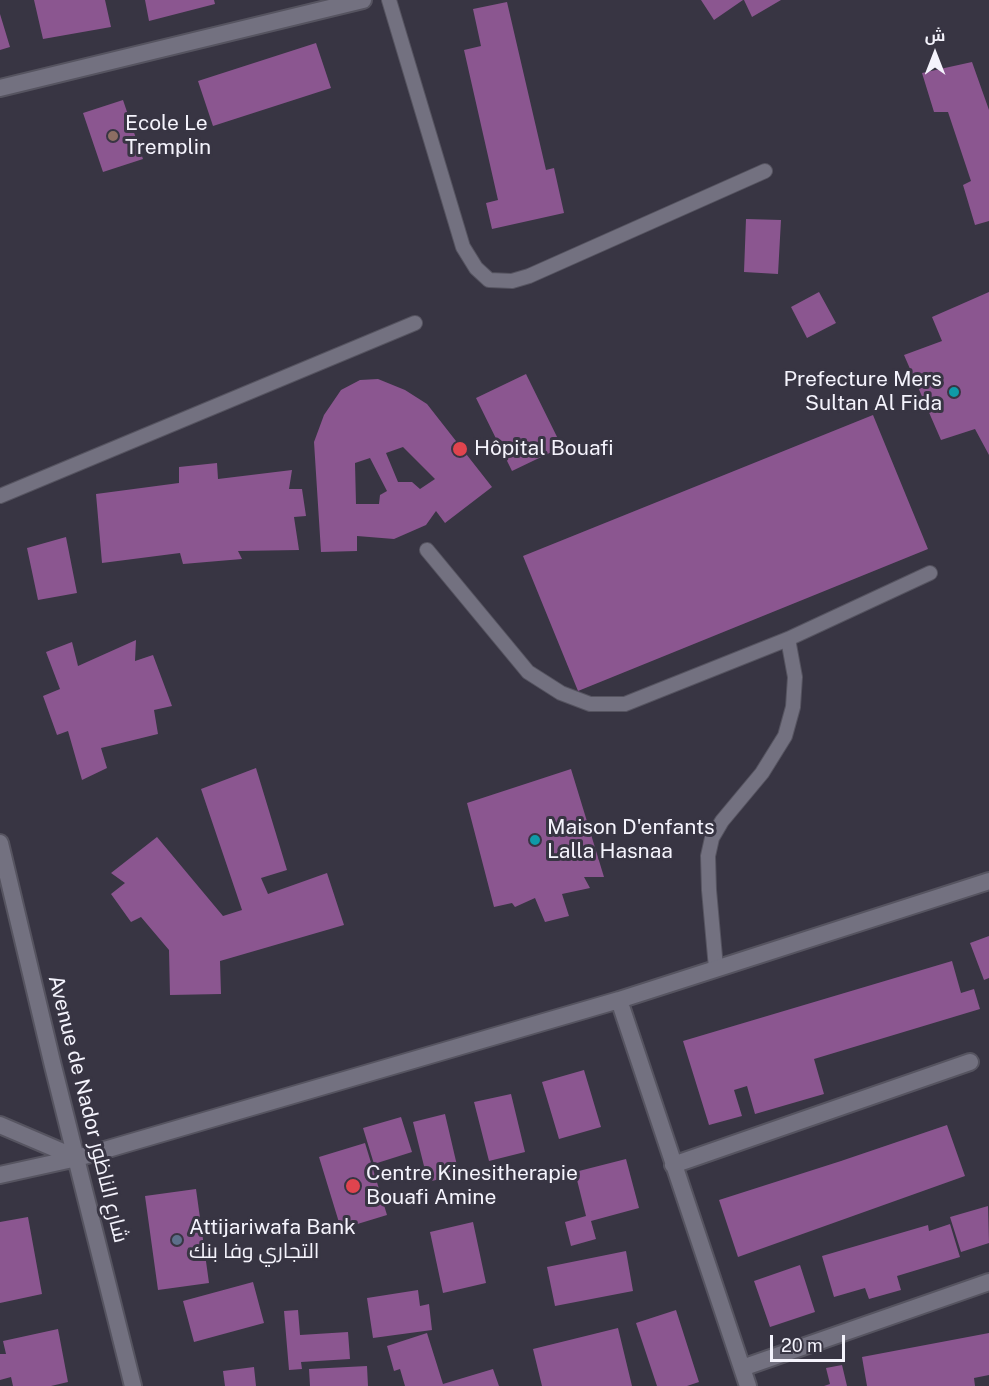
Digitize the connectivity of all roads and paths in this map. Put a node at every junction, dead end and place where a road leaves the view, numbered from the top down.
1 (363, 0) edge
2 (389, 0) edge
3 (0, 88) edge
4 (765, 171) dead end
5 (415, 323) dead end
6 (0, 496) edge
7 (428, 550) dead end
8 (930, 573) dead end
9 (788, 639) junction
10 (0, 843) edge
11 (989, 881) edge
12 (716, 968) junction
13 (619, 1000) junction
14 (970, 1062) dead end
15 (0, 1125) edge
16 (77, 1158) junction
17 (674, 1165) junction
18 (0, 1175) edge
19 (989, 1282) edge
20 (742, 1368) junction
21 (133, 1386) edge
22 (748, 1386) edge

1 - 3 street
2 - 4 lane
5 - 6 lane
7 - 9 lane
8 - 9 lane
9 - 12 lane
10 - 16 street, Avenue de Nador شارع الناظور
11 - 12 street
12 - 13 street
13 - 16 street
13 - 17 street
14 - 17 street
15 - 16 street
16 - 18 street
16 - 21 street, Avenue de Nador شارع الناظور
17 - 20 street
19 - 20 street
20 - 22 street

